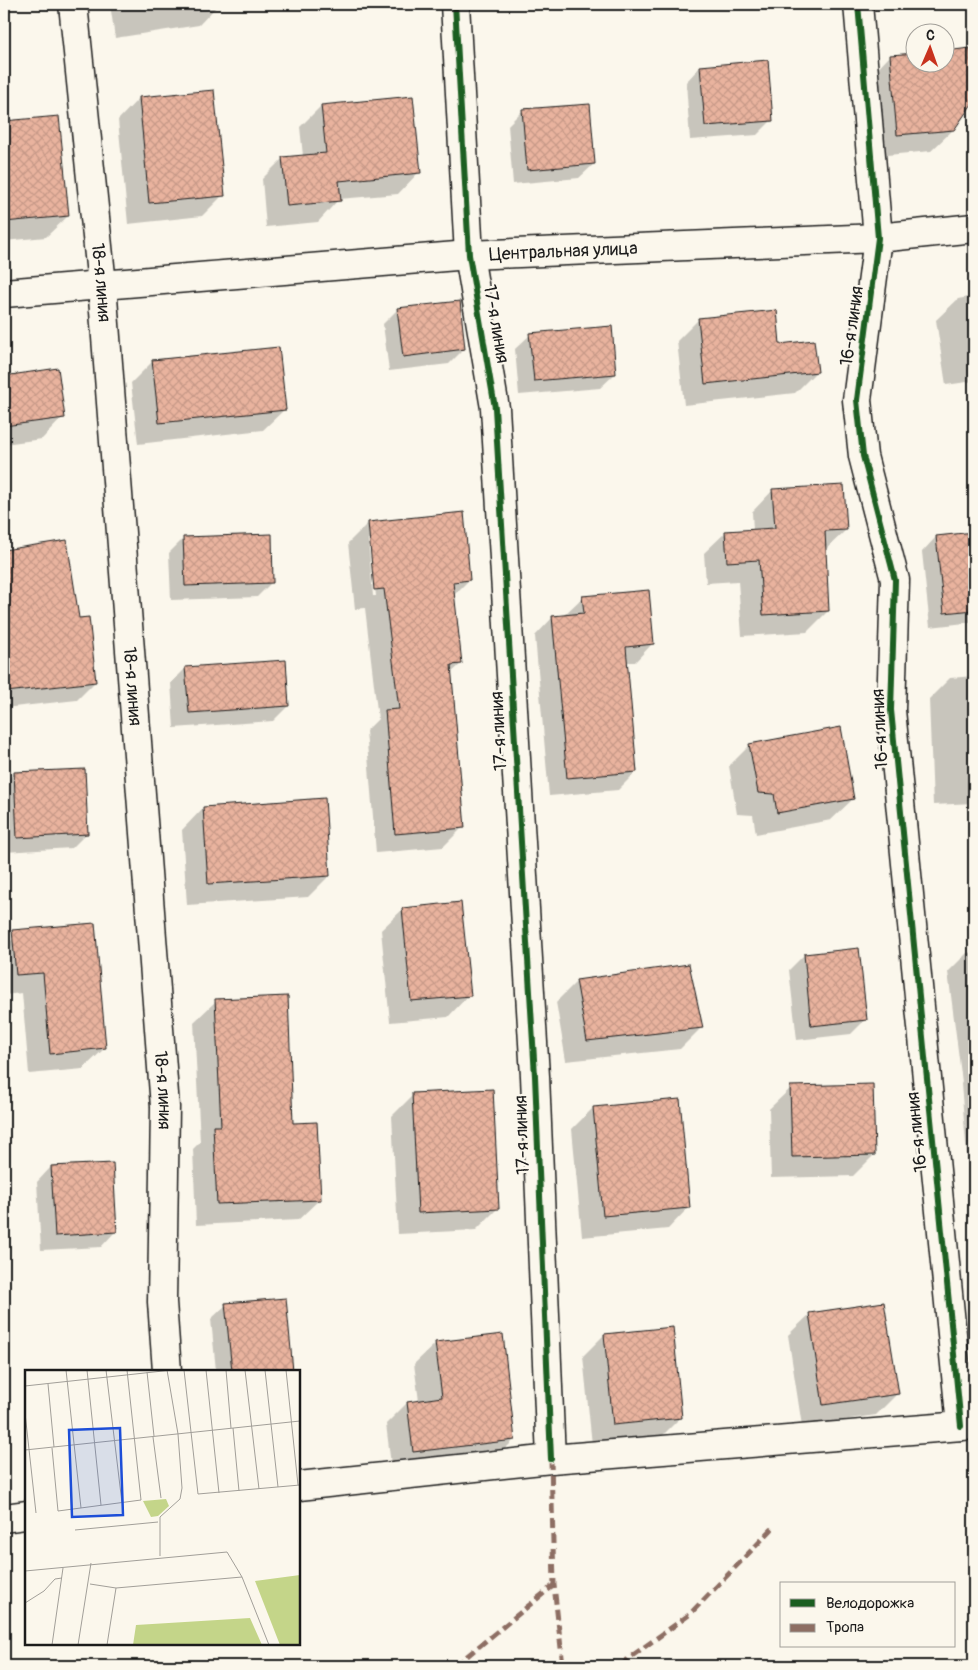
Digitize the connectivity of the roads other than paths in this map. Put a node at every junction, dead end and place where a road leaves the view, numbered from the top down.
1 (73, 4) edge
2 (455, 4) edge
3 (858, 4) edge
4 (974, 228) edge
5 (878, 238) junction
6 (469, 255) junction
7 (102, 285) junction
8 (4, 293) edge
9 (167, 1370) edge
10 (968, 1425) edge
11 (551, 1459) junction
12 (300, 1486) edge
13 (25, 1515) edge
14 (4, 1518) edge

1 - 7 street, 18-я линия
2 - 6 street, 17-я линия
3 - 5 street, 16-я линия
4 - 5 street, Центральная улица
5 - 6 street, Центральная улица
5 - 10 street, 16-я линия
6 - 7 street, Центральная улица
6 - 11 street, 17-я линия
7 - 8 street, Центральная улица
7 - 9 street, 18-я линия
10 - 11 street
11 - 12 street
13 - 14 street

